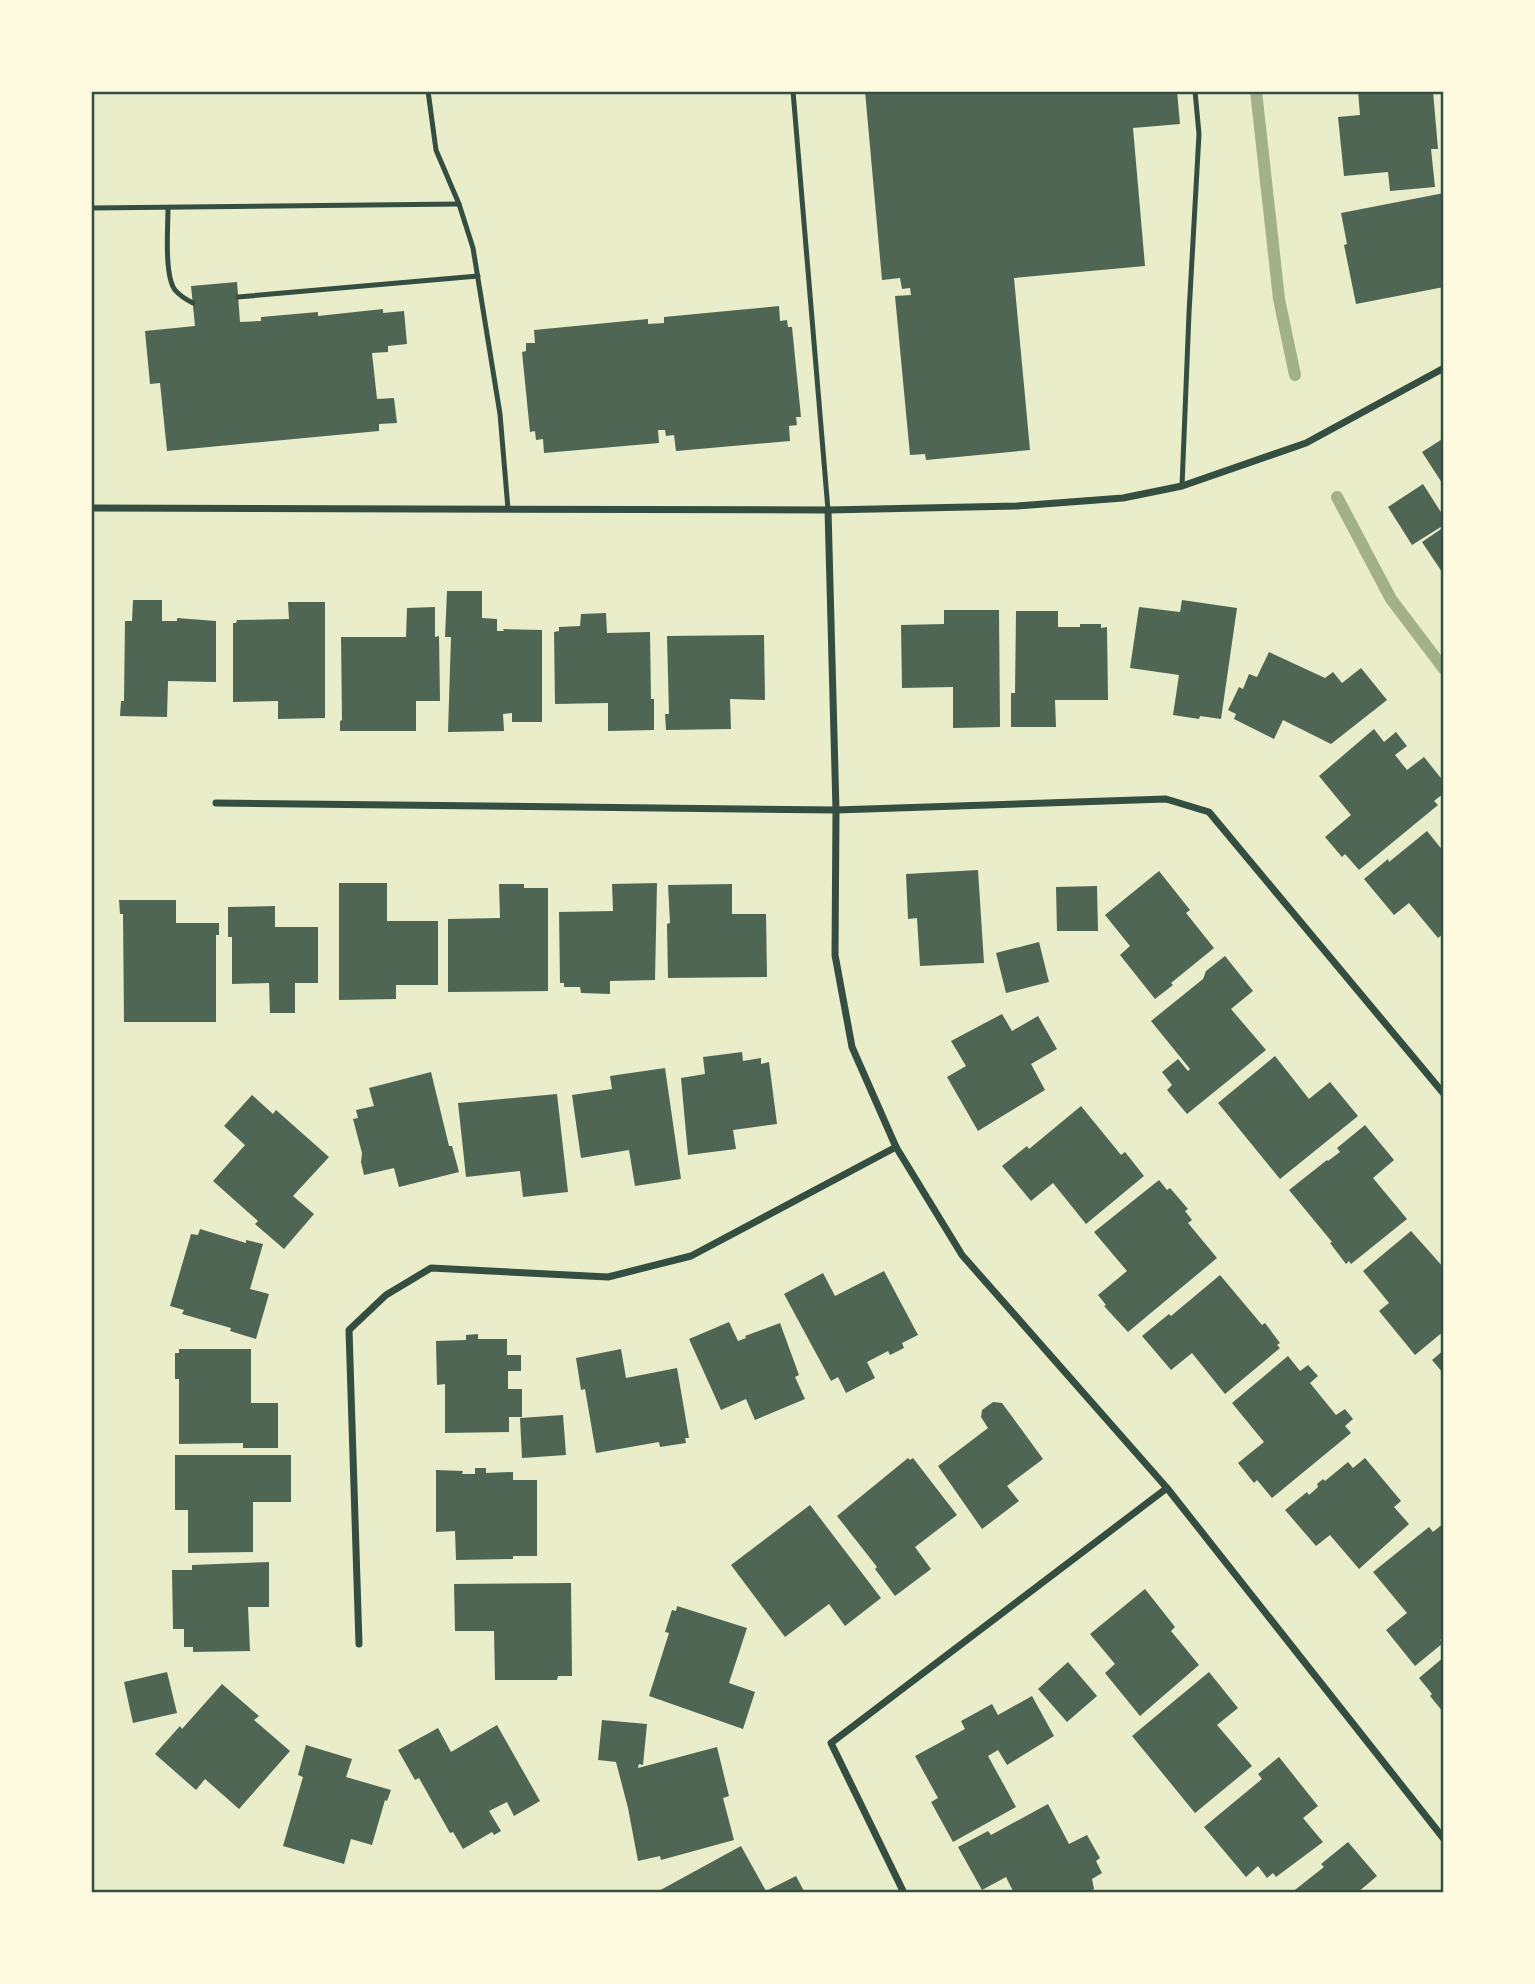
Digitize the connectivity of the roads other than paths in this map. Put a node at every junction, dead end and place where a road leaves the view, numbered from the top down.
1 (428, 91) edge
2 (793, 91) edge
3 (1195, 91) edge
4 (459, 204) junction
5 (91, 208) edge
6 (168, 208) junction
7 (478, 276) junction
8 (238, 297) dead end
9 (193, 303) dead end
10 (1444, 368) edge
11 (1182, 486) junction
12 (91, 508) edge
13 (508, 509) junction
14 (828, 510) junction
15 (216, 803) dead end
16 (836, 810) junction
17 (1444, 1094) edge
18 (896, 1147) junction
19 (1167, 1488) junction
20 (359, 1644) dead end
21 (1444, 1839) edge
22 (904, 1893) edge

1 - 4 lane
2 - 14 lane
3 - 11 lane
4 - 6 lane
4 - 7 lane
5 - 6 lane
6 - 9 lane
7 - 8 lane
7 - 13 lane
10 - 11 street
11 - 14 street
12 - 13 street
13 - 14 street
14 - 16 street
15 - 16 street
16 - 17 street
16 - 18 street
18 - 19 street
18 - 20 street
19 - 21 street
19 - 22 street

